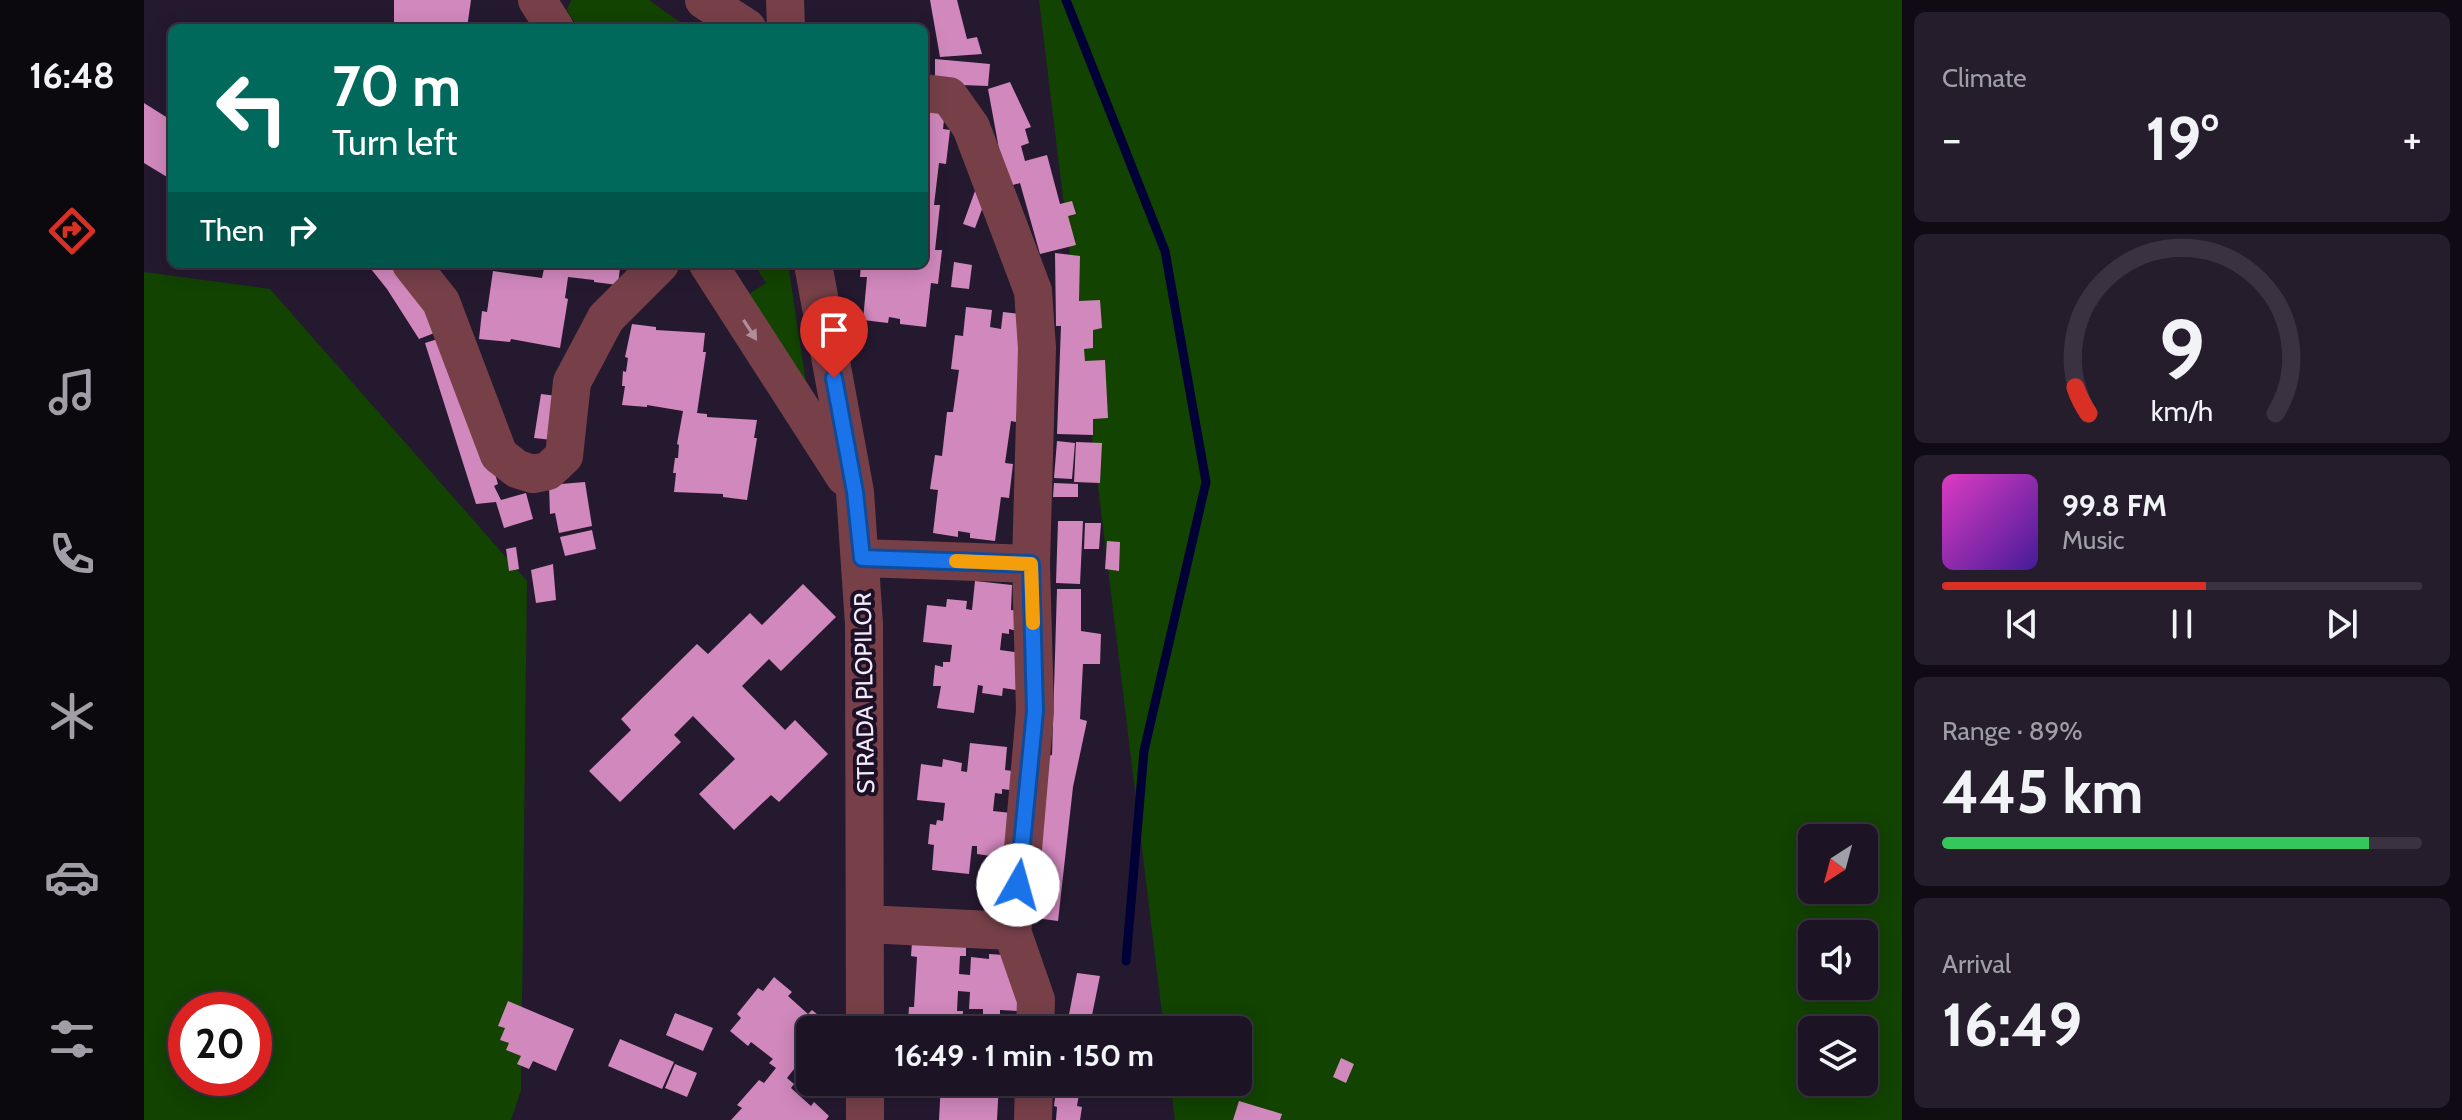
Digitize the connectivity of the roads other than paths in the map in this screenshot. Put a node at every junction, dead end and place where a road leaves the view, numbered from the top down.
1 (704, 0) edge
2 (785, 0) edge
3 (741, 24) edge
4 (786, 24) edge
5 (928, 93) edge
6 (414, 268) edge
7 (656, 268) edge
8 (711, 268) edge
9 (814, 268) edge
10 (855, 492) junction
11 (862, 558) junction
12 (1031, 564) junction
13 (865, 924) junction
14 (1012, 931) junction
15 (865, 1016) edge
16 (1035, 1016) edge
17 (865, 1096) edge
18 (1034, 1096) edge
19 (865, 1120) edge
20 (1033, 1120) edge

1 - 3 street
2 - 4 street
5 - 12 street
6 - 7 street
8 -> 10 street
9 - 10 street, STRADA PLOPILOR
10 - 11 street, STRADA PLOPILOR
11 - 12 street
11 - 13 street, STRADA PLOPILOR
12 - 14 street
13 - 14 street
13 - 15 street, STRADA PLOPILOR
14 - 16 street
17 - 19 street
18 - 20 street

